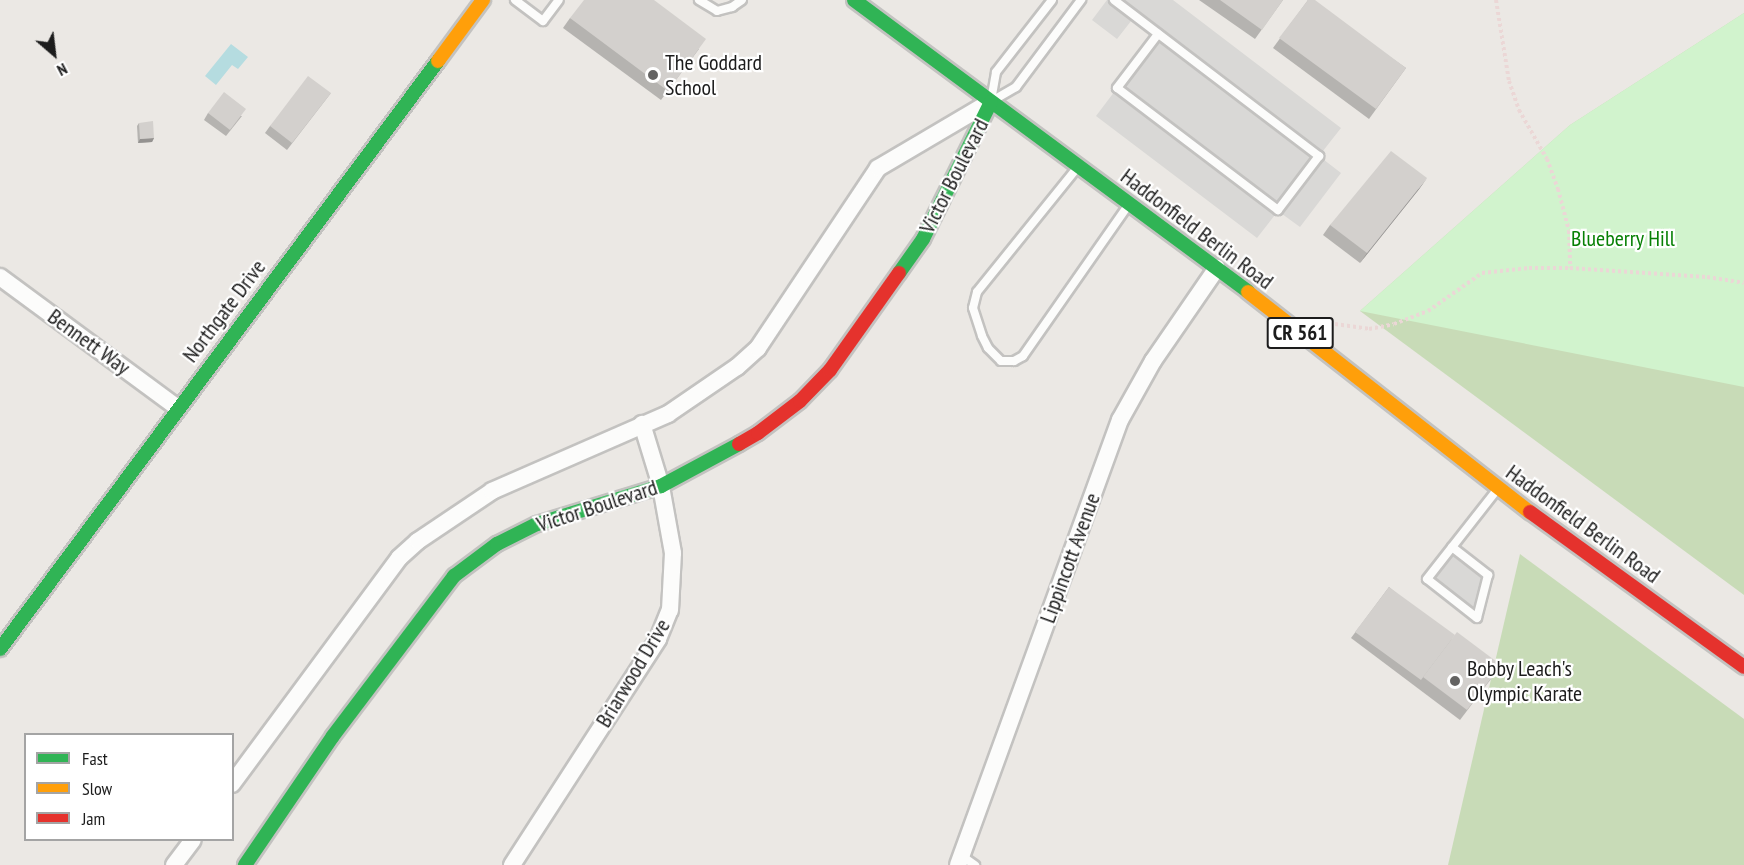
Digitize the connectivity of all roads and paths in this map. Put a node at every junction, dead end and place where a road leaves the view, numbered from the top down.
1 (483, 0) edge
2 (515, 0) edge
3 (559, 0) edge
4 (699, 0) edge
5 (742, 0) edge
6 (854, 0) edge
7 (1052, 0) edge
8 (1081, 0) edge
9 (1114, 0) edge
10 (1496, 0) edge
11 (1158, 34) junction
12 (991, 102) junction
13 (1078, 166) junction
14 (1129, 204) junction
15 (1216, 268) junction
16 (1569, 268) junction
17 (0, 277) edge
18 (1744, 283) edge
19 (1335, 324) dead end
20 (178, 408) junction
21 (642, 424) junction
22 (661, 486) junction
23 (1498, 489) junction
24 (1452, 547) junction
25 (0, 649) edge
26 (1744, 667) edge
27 (234, 781) edge
28 (192, 841) edge
29 (965, 862) edge
30 (174, 865) edge
31 (245, 865) edge
32 (512, 865) edge

1 - 20 street, Northgate Drive
2 - 3 lane
4 - 5 lane
6 - 12 street, Haddonfield Berlin Road / CR 561
7 - 12 lane
8 - 12 lane
9 - 11 lane
10 - 16 path
11 - 11 lane
12 - 13 street, Haddonfield Berlin Road / CR 561
12 - 21 street, Victor Boulevard
12 - 22 street, Victor Boulevard
13 - 14 street, Haddonfield Berlin Road / CR 561
13 - 14 lane
14 - 15 street, Haddonfield Berlin Road / CR 561
15 - 23 street, Haddonfield Berlin Road / CR 561
15 - 29 street, Lippincott Avenue
16 - 18 path
16 - 19 path
17 - 20 street, Bennett Way
20 - 25 street, Northgate Drive
21 - 22 street, Briarwood Drive
21 - 27 street, Victor Boulevard
22 - 31 street, Victor Boulevard
22 - 32 street, Briarwood Drive
23 - 24 lane
23 - 26 street, Haddonfield Berlin Road / CR 561
24 - 24 lane
28 - 30 street

